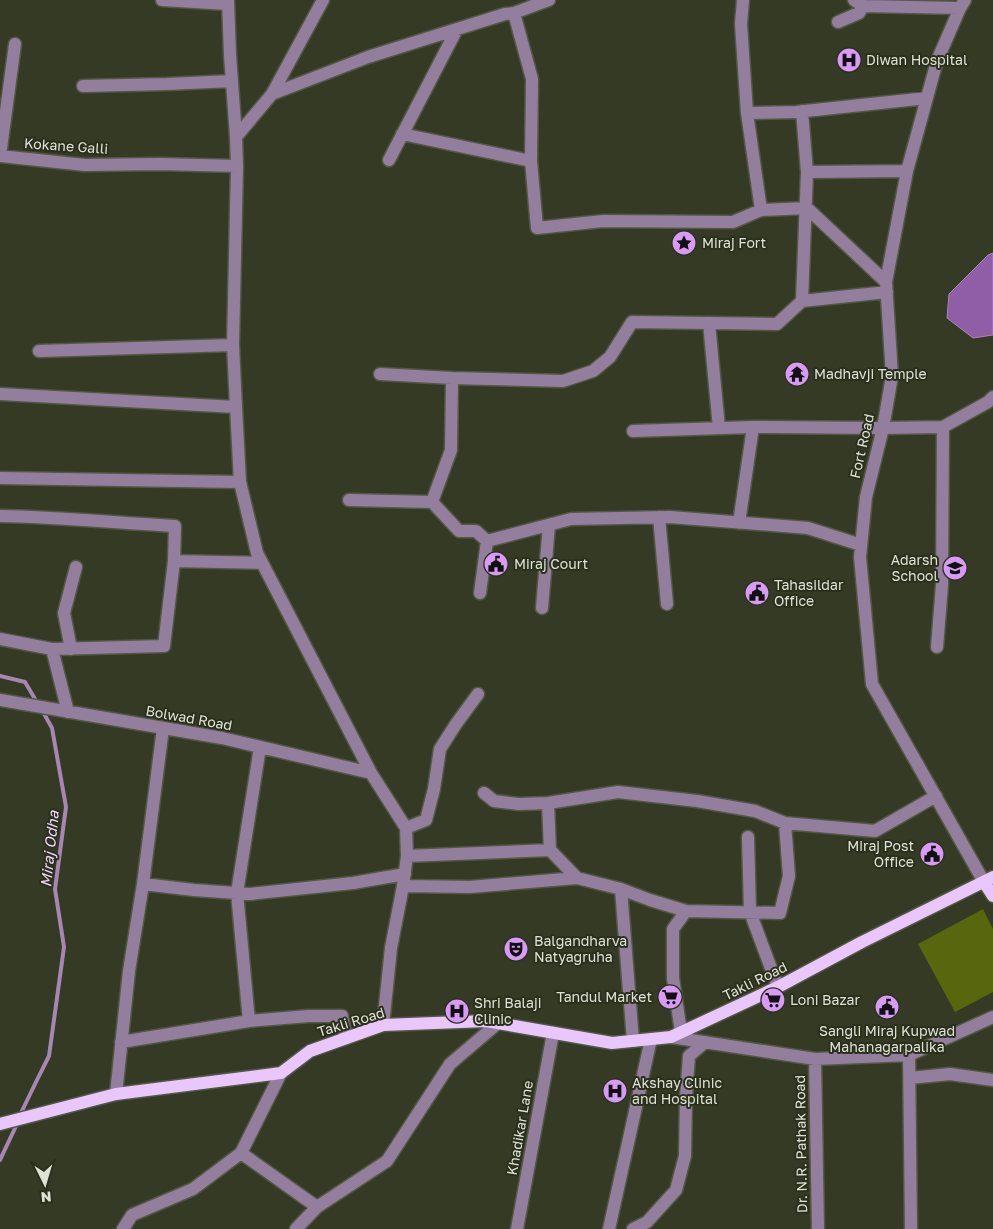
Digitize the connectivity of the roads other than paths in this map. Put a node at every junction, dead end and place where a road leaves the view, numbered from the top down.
1 (162, 0) edge
2 (324, 0) edge
3 (549, 0) edge
4 (743, 0) edge
5 (228, 2) edge
6 (858, 3) edge
7 (962, 4) edge
8 (514, 12) junction
9 (838, 22) dead end
10 (457, 29) junction
11 (15, 44) dead end
12 (232, 81) junction
13 (83, 86) dead end
14 (272, 94) junction
15 (927, 98) junction
16 (802, 111) junction
17 (747, 112) junction
18 (402, 134) junction
19 (236, 137) junction
20 (0, 156) edge
21 (389, 160) dead end
22 (531, 161) junction
23 (237, 166) junction
24 (907, 171) junction
25 (807, 172) junction
26 (807, 208) junction
27 (761, 210) junction
28 (887, 287) junction
29 (802, 301) junction
30 (709, 323) junction
31 (233, 344) junction
32 (39, 350) dead end
33 (380, 374) dead end
34 (452, 378) junction
35 (0, 394) edge
36 (993, 397) edge
37 (236, 407) junction
38 (753, 427) junction
39 (944, 427) junction
40 (719, 428) junction
41 (883, 428) junction
42 (633, 431) dead end
43 (0, 478) edge
44 (240, 482) junction
45 (349, 500) dead end
46 (432, 502) junction
47 (0, 516) edge
48 (658, 517) junction
49 (739, 522) junction
50 (549, 525) junction
51 (487, 541) junction
52 (861, 545) junction
53 (174, 561) junction
54 (262, 563) junction
55 (76, 567) dead end
56 (480, 593) dead end
57 (667, 604) dead end
58 (542, 608) dead end
59 (0, 639) edge
60 (937, 647) dead end
61 (52, 649) junction
62 (71, 649) junction
63 (478, 694) dead end
64 (0, 700) edge
65 (68, 712) junction
66 (163, 728) junction
67 (260, 747) junction
68 (371, 773) junction
69 (484, 793) dead end
70 (936, 796) junction
71 (548, 803) junction
72 (785, 823) junction
73 (406, 828) junction
74 (748, 837) dead end
75 (550, 850) junction
76 (407, 856) junction
77 (577, 878) junction
78 (989, 879) edge
79 (404, 880) junction
80 (143, 884) junction
81 (621, 889) junction
82 (237, 893) junction
83 (993, 896) edge
84 (686, 911) junction
85 (750, 912) junction
86 (778, 987) junction
87 (993, 1017) edge
88 (248, 1021) junction
89 (498, 1023) junction
90 (383, 1025) junction
91 (553, 1033) junction
92 (676, 1034) junction
93 (346, 1038) junction
94 (651, 1039) junction
95 (633, 1041) junction
96 (121, 1042) junction
97 (705, 1042) junction
98 (909, 1055) junction
99 (815, 1059) junction
100 (281, 1074) junction
101 (910, 1078) junction
102 (993, 1080) edge
103 (116, 1094) junction
104 (0, 1124) edge
105 (241, 1153) junction
106 (317, 1207) junction
107 (123, 1229) edge
108 (296, 1229) edge
109 (517, 1229) edge
110 (609, 1229) edge
111 (633, 1229) edge
112 (818, 1229) edge
113 (912, 1229) edge

1 - 5 street
2 - 14 street
3 - 8 street
4 - 17 street
5 - 12 street
6 - 7 street
6 - 9 street
7 - 15 street, Fort Road
8 - 10 street
8 - 22 street
10 - 14 street
10 - 18 street
11 - 20 street
12 - 13 street
12 - 19 street
14 - 19 street
15 - 16 street
15 - 24 street, Fort Road
16 - 17 street
16 - 25 street
17 - 27 street
18 - 21 street
18 - 22 street
19 - 23 street
20 - 23 street, Kokane Galli
22 - 27 street
23 - 31 street
24 - 25 street
24 - 28 street, Fort Road
25 - 26 street
26 - 27 street
26 - 28 street
26 - 29 street
28 - 29 street
28 - 41 street, Fort Road
29 - 30 street
30 - 34 street
30 - 40 street
31 - 32 street
31 - 37 street
33 - 34 street
34 - 46 street
35 - 37 street
36 - 39 street
37 - 44 street
38 - 40 street
38 - 41 street
38 - 49 street
39 - 41 street
39 - 60 street
40 - 42 street
41 - 52 street, Fort Road
43 - 44 street
44 - 54 street
45 - 46 street
46 - 51 street
47 - 53 street
48 - 49 street
48 - 50 street
48 - 57 street
49 - 52 street
50 - 51 street
50 - 58 street
51 - 56 street
52 - 70 street, Fort Road
53 - 54 street
53 - 62 street
54 - 68 street
55 - 62 street
59 - 61 street
61 - 62 street
61 - 65 street
63 - 73 street
64 - 65 street, Bolwad Road
65 - 66 street, Bolwad Road
66 - 67 street, Bolwad Road
66 - 80 street
67 - 68 street, Bolwad Road
67 - 82 street
68 - 73 street
69 - 71 street
70 - 72 street
70 - 78 street, Fort Road
71 - 72 street
71 - 75 street
72 - 85 street
73 - 76 street
74 - 85 street
75 - 76 street
75 - 77 street
76 - 79 street
77 - 79 street
77 - 81 street
78 - 83 main road
78 - 86 main road, Takli Road
79 - 82 street
79 - 90 street
80 - 82 street
80 - 96 street
81 - 84 street
81 - 95 street
82 - 88 street
84 - 85 street
84 - 92 street
85 - 86 street
86 - 92 main road, Takli Road
87 - 98 street
88 - 93 street
88 - 96 street
89 - 90 main road, Takli Road
89 - 91 main road, Takli Road
89 - 106 street
90 - 93 main road, Takli Road
91 - 95 main road, Takli Road
91 - 109 street, Khadikar Lane
92 - 94 main road, Takli Road
92 - 97 street
93 - 100 main road, Takli Road
94 - 95 main road, Takli Road
94 - 110 street
96 - 103 street
97 - 99 street
97 - 111 street
98 - 99 street
98 - 101 street
99 - 112 street, Dr. N.R. Pathak Road
100 - 103 main road
100 - 105 street
101 - 102 street
101 - 113 street
103 - 104 main road
105 - 106 street
105 - 107 street
106 - 108 street

